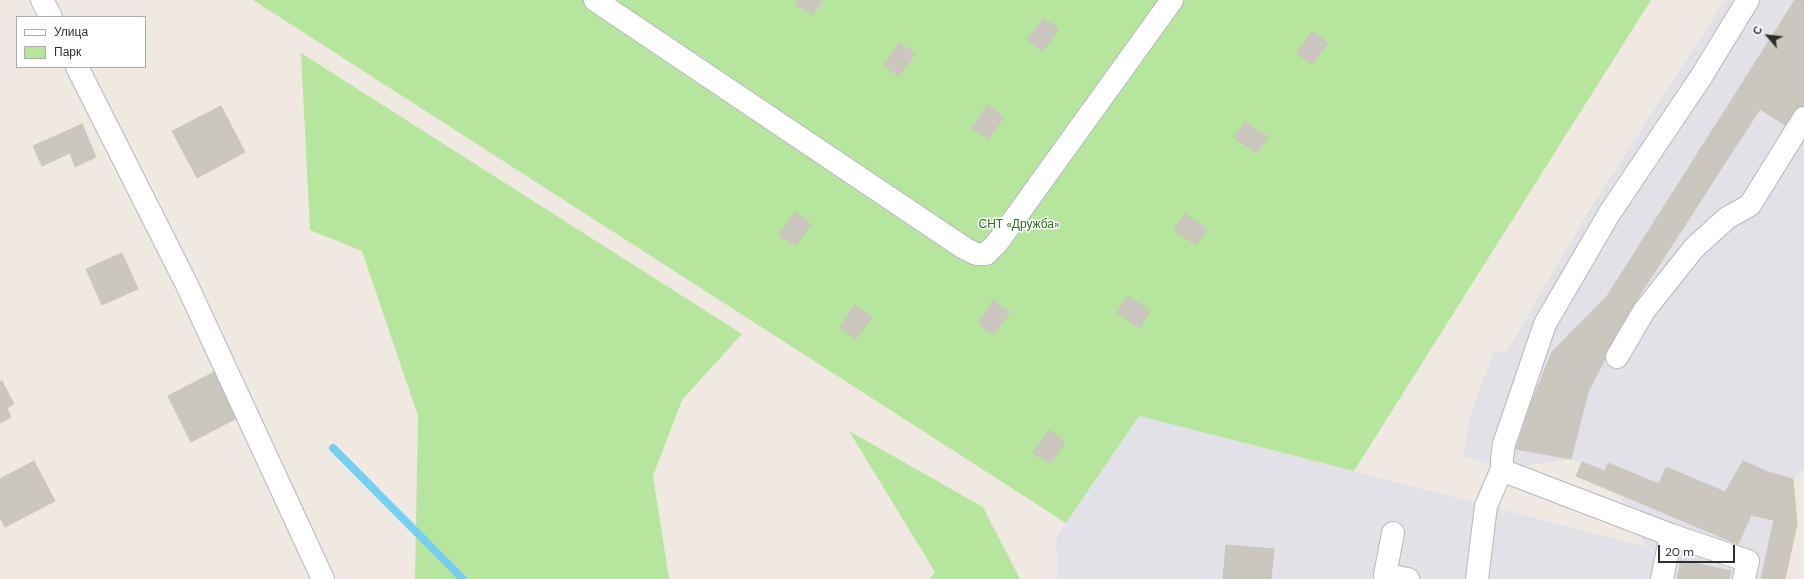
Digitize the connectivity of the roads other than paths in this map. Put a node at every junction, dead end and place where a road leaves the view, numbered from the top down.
1 (42, 0) edge
2 (595, 0) edge
3 (1172, 0) edge
4 (1748, 0) edge
5 (50, 16) edge
6 (78, 68) edge
7 (1804, 118) edge
8 (1617, 357) dead end
9 (1502, 469) junction
10 (1393, 533) dead end
11 (1672, 535) junction
12 (323, 579) edge
13 (1408, 579) edge
14 (1477, 579) edge
15 (1662, 579) edge
16 (1744, 579) edge

1 - 5 street
2 - 3 street
4 - 9 street
6 - 12 street
7 - 8 street
9 - 11 street
9 - 14 street
10 - 13 street
11 - 15 street
11 - 16 street

